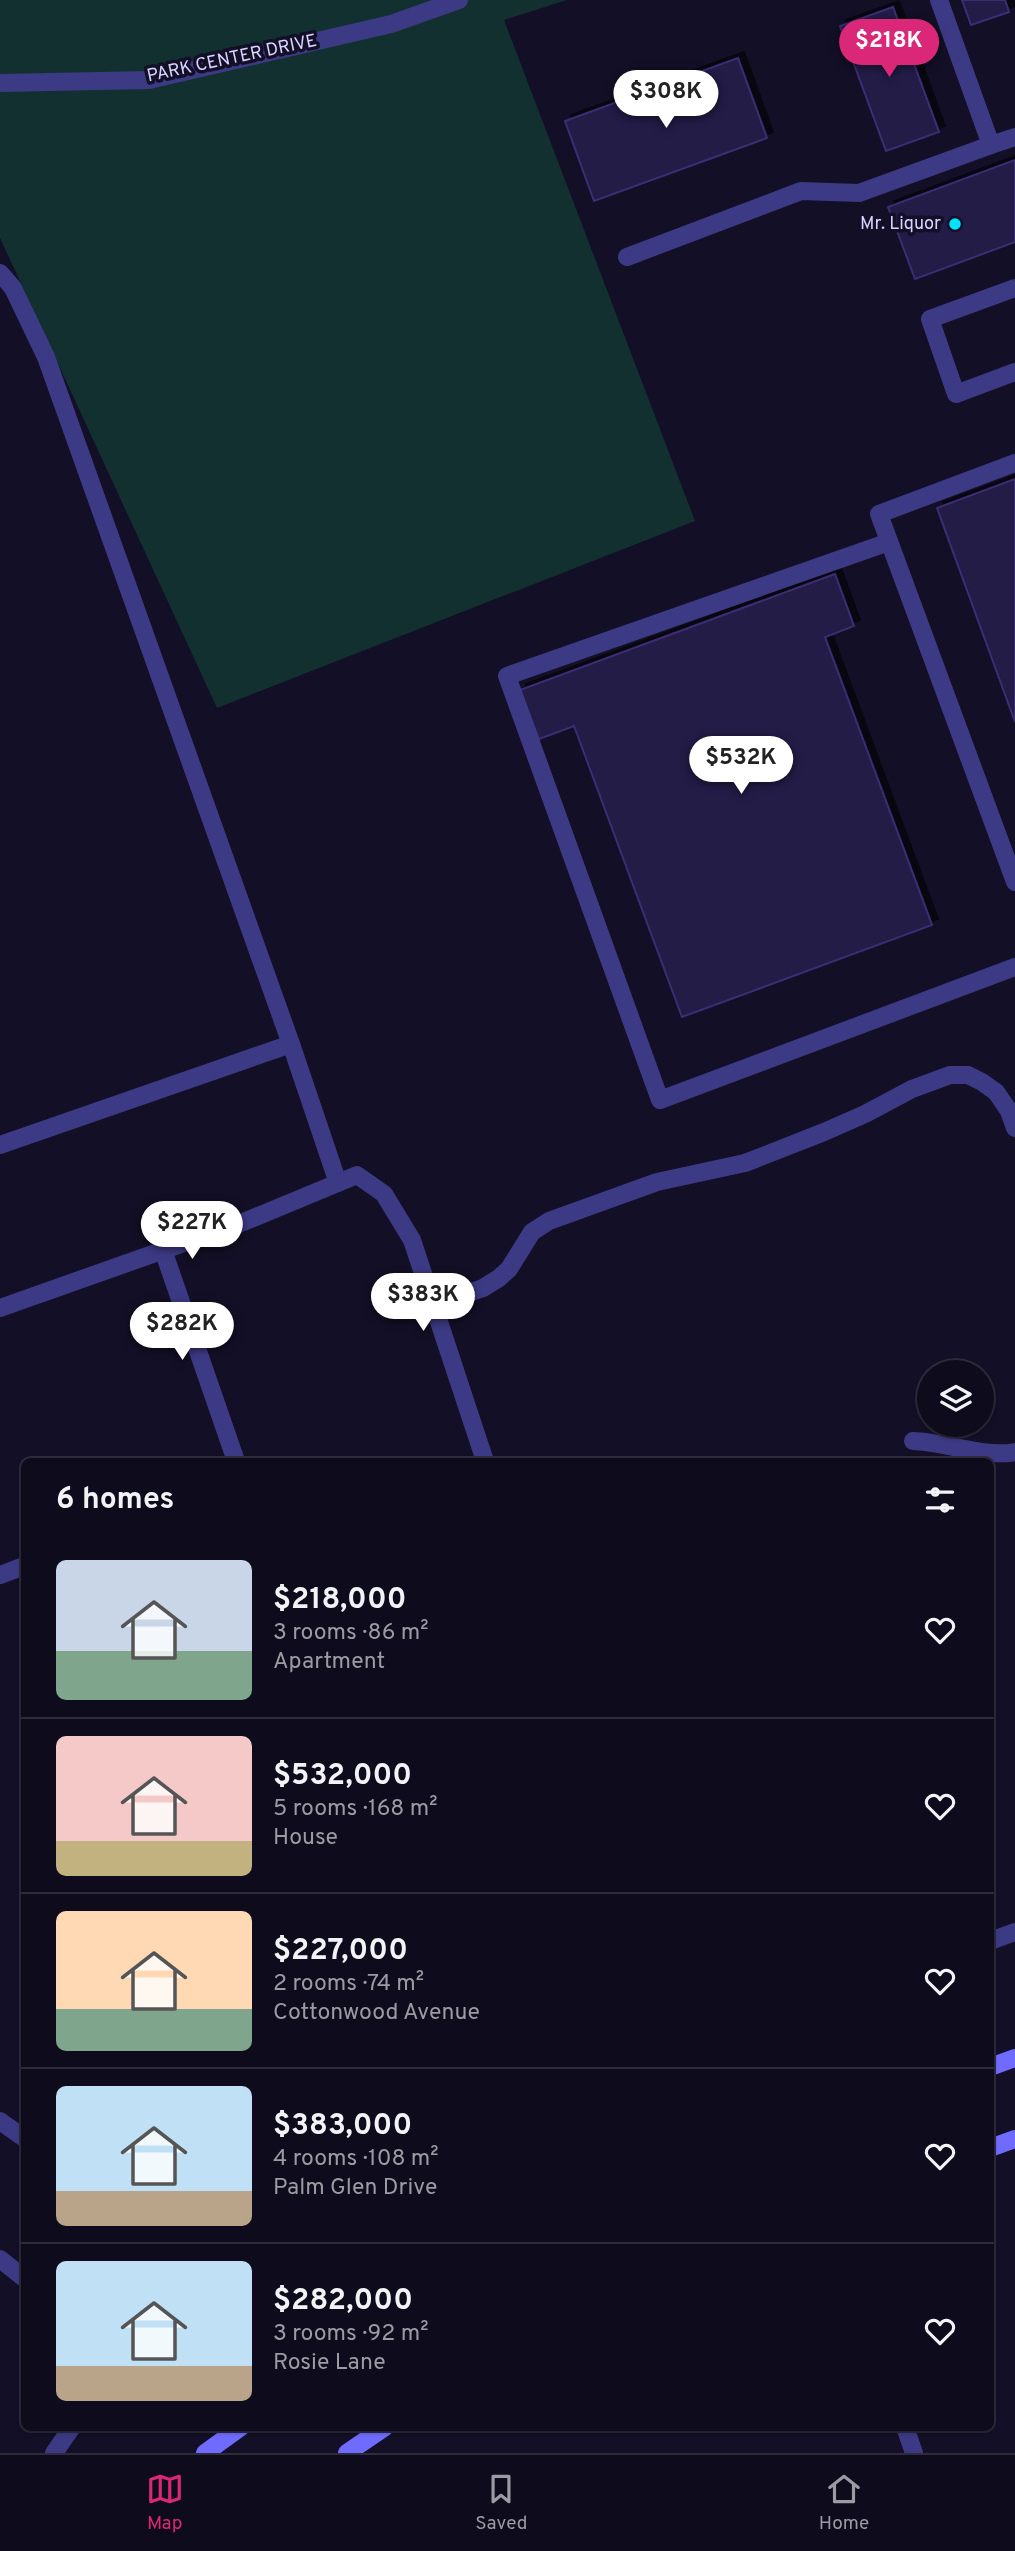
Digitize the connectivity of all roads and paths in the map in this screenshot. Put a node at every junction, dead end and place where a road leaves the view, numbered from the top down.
1 (459, 0) edge
2 (939, 0) edge
3 (0, 83) edge
4 (1015, 137) edge
5 (991, 145) junction
6 (627, 257) dead end
7 (0, 273) edge
8 (1015, 288) edge
9 (1015, 372) edge
10 (1015, 463) edge
11 (889, 541) junction
12 (1015, 882) edge
13 (1015, 967) edge
14 (291, 1044) junction
15 (1015, 1128) edge
16 (0, 1145) edge
17 (338, 1183) junction
18 (163, 1250) junction
19 (434, 1305) junction
20 (0, 1308) edge
21 (913, 1441) dead end
22 (1015, 1452) edge
23 (235, 1458) edge
24 (484, 1458) edge
25 (21, 1567) edge
26 (0, 1575) edge
27 (1015, 1932) edge
28 (994, 1940) edge
29 (1015, 2058) edge
30 (994, 2066) edge
31 (0, 2121) edge
32 (21, 2136) edge
33 (1015, 2139) edge
34 (994, 2147) edge
35 (0, 2259) edge
36 (21, 2276) edge
37 (69, 2431) edge
38 (236, 2431) edge
39 (379, 2431) edge
40 (907, 2431) edge
41 (54, 2453) edge
42 (205, 2453) edge
43 (347, 2453) edge
44 (915, 2453) edge

1 - 3 street, PARK CENTER DRIVE
2 - 5 street
4 - 5 street
5 - 6 street
7 - 14 street
8 - 9 street
10 - 11 street
11 - 12 street
11 - 13 street
14 - 16 street
14 - 17 street
15 - 19 street
17 - 18 street
17 - 19 street
18 - 20 street
18 - 23 street
19 - 24 street
21 - 22 street
25 - 26 street
27 - 28 street
29 - 30 main road
31 - 32 street
33 - 34 main road
35 - 36 street
37 - 41 street
38 - 42 main road
39 - 43 main road
40 - 44 street

